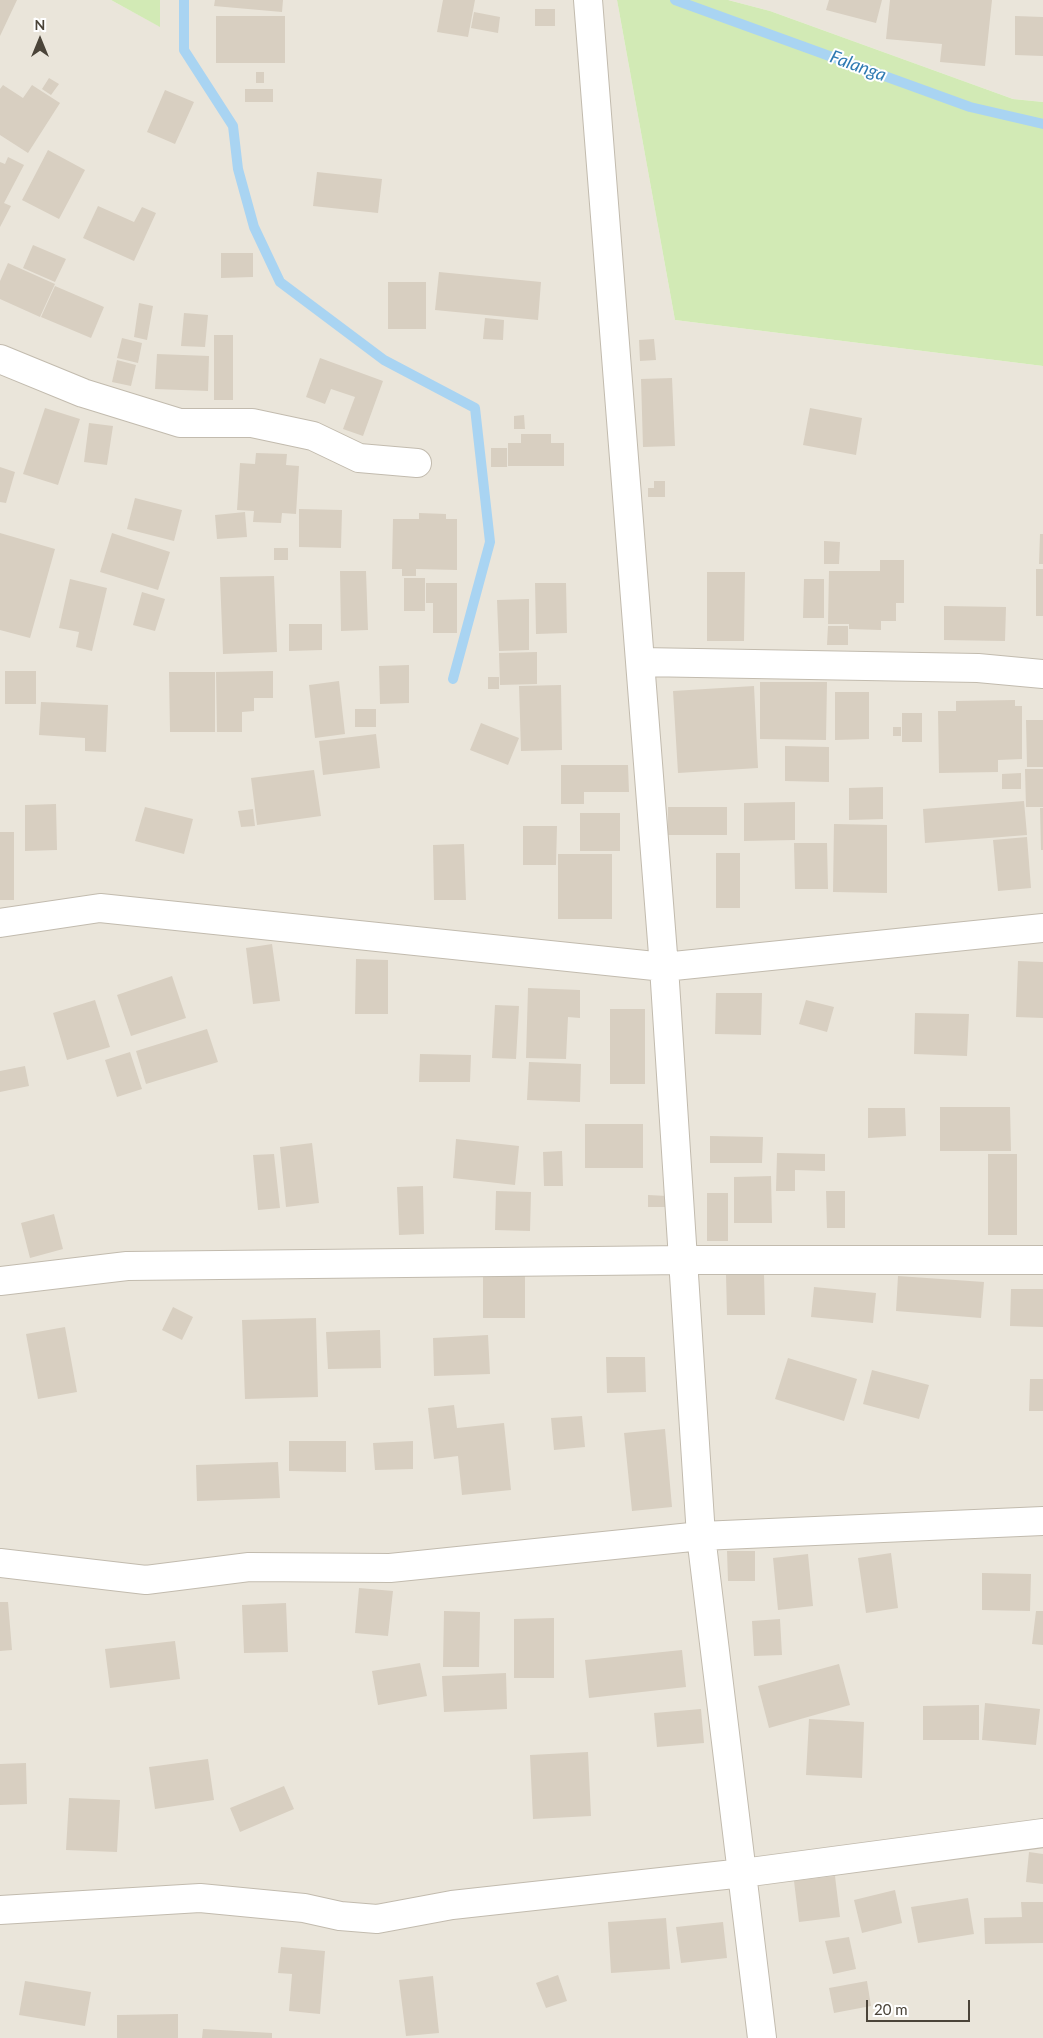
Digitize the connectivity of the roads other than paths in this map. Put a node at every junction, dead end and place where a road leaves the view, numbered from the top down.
1 (588, 0) edge
2 (0, 359) edge
3 (417, 463) dead end
4 (641, 662) junction
5 (1043, 674) edge
6 (0, 923) edge
7 (1043, 928) edge
8 (664, 967) junction
9 (685, 1260) junction
10 (1043, 1260) edge
11 (0, 1282) edge
12 (1043, 1521) edge
13 (701, 1536) junction
14 (0, 1563) edge
15 (1043, 1834) edge
16 (742, 1873) junction
17 (0, 1910) edge
18 (762, 2038) edge

1 - 4 street
2 - 3 street
4 - 5 street
4 - 8 street
6 - 8 street
7 - 8 street
8 - 9 street
9 - 10 street
9 - 11 street
9 - 13 street
12 - 13 street
13 - 14 street
13 - 16 street
15 - 16 street
16 - 17 street
16 - 18 street

